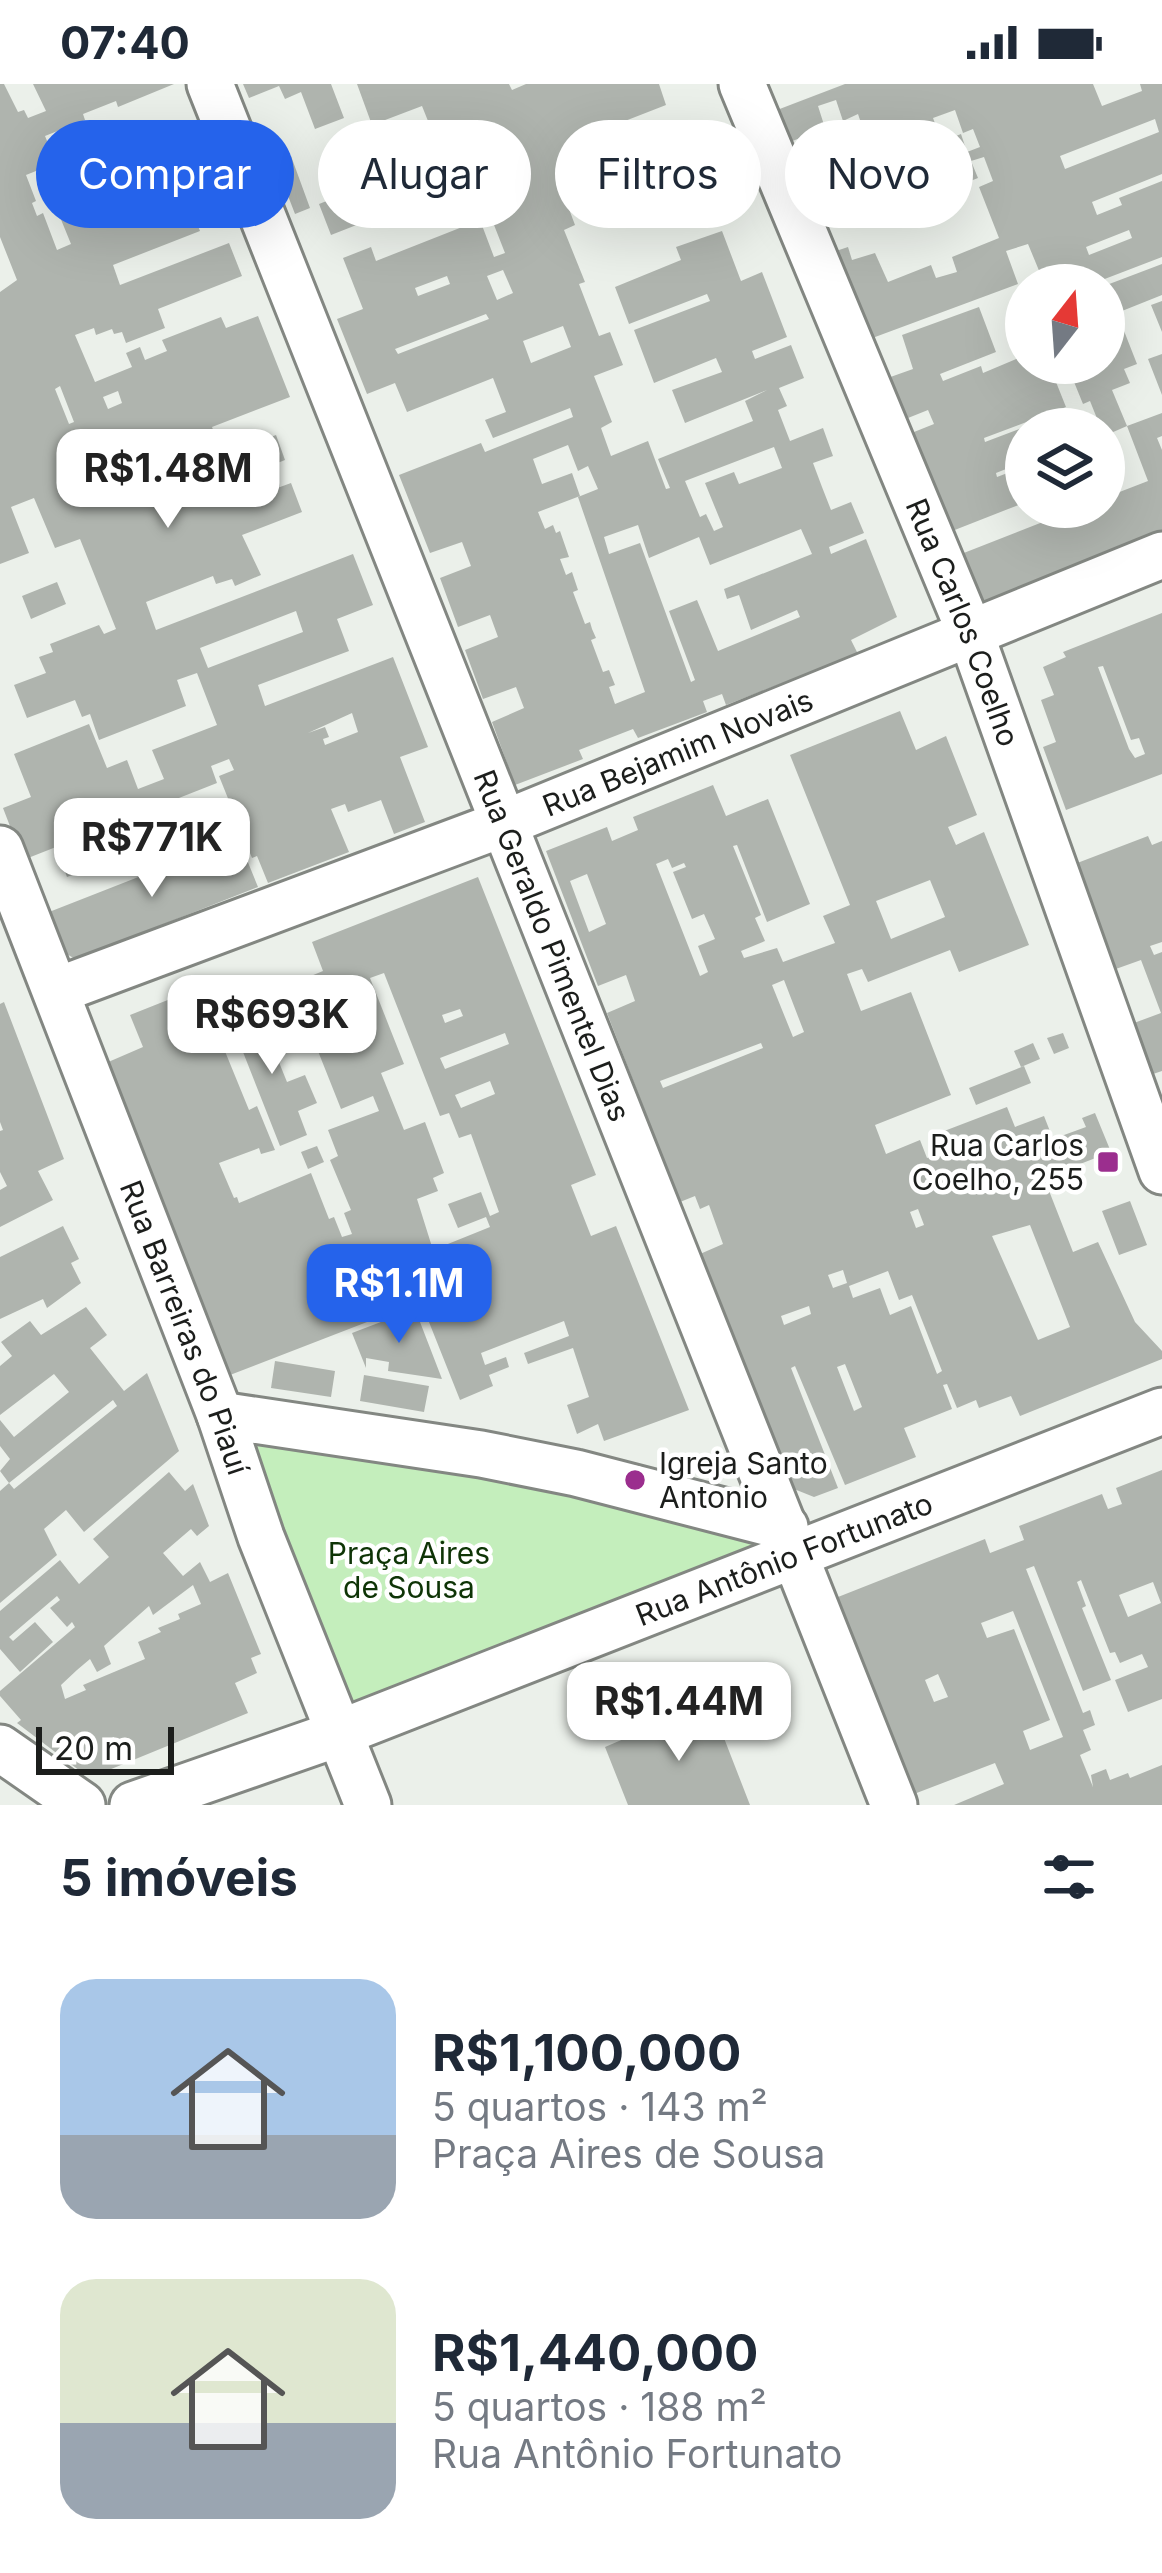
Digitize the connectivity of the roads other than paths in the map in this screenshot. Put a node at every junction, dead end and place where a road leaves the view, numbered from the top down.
1 (210, 84) edge
2 (742, 84) edge
3 (1162, 555) edge
4 (970, 632) junction
5 (505, 823) junction
6 (0, 848) edge
7 (56, 991) junction
8 (1162, 1171) edge
9 (1162, 1412) edge
10 (220, 1415) junction
11 (790, 1539) junction
12 (337, 1734) junction
13 (0, 1748) edge
14 (82, 1805) edge
15 (133, 1805) edge
16 (368, 1805) edge
17 (894, 1805) edge

1 - 5 street, Rua Geraldo Pimentel Dias
2 - 4 street, Rua Carlos Coelho
3 - 4 street, Rua Bejamim Novais
4 - 5 street, Rua Bejamim Novais
4 - 8 street, Rua Carlos Coelho
5 - 7 street, Rua Bejamim Novais
5 - 11 street, Rua Geraldo Pimentel Dias
6 - 7 street, Rua Barreiras do Piauí
7 - 10 street, Rua Barreiras do Piauí
9 - 11 street, Rua Antônio Fortunato
10 - 11 street
10 - 12 street, Rua Barreiras do Piauí
11 - 12 street, Rua Antônio Fortunato
11 - 17 street, Rua Geraldo Pimentel Dias
12 - 15 street, Rua Antônio Fortunato
12 - 16 street, Rua Barreiras do Piauí
13 - 14 street

